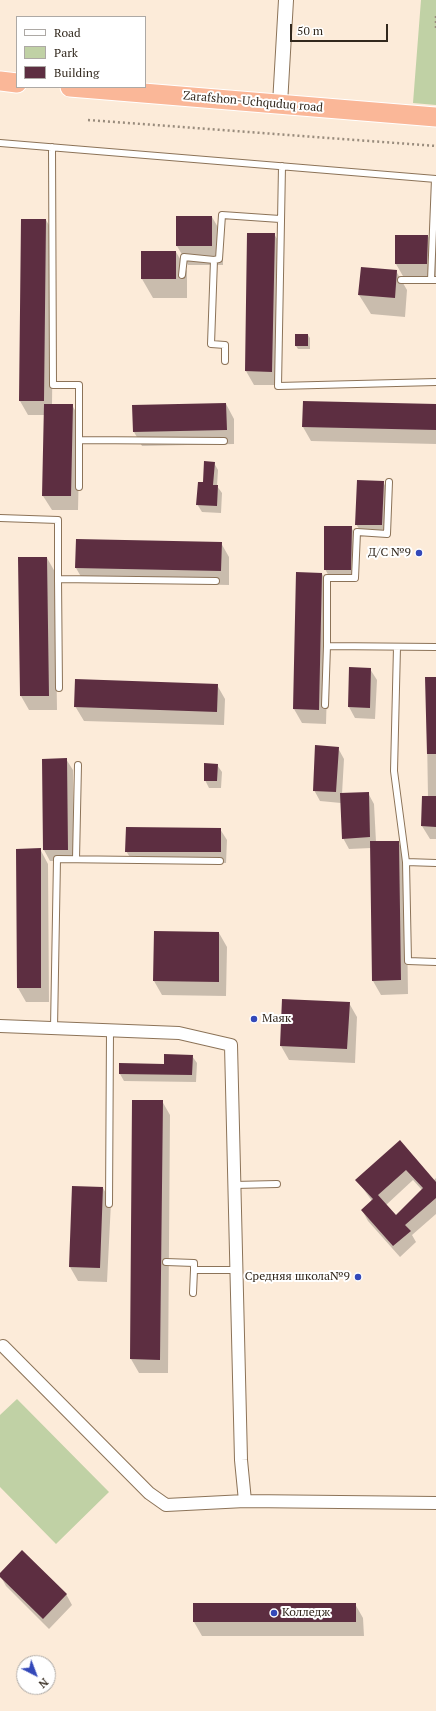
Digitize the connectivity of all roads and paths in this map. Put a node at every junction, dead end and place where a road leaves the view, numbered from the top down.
1 (286, 0) edge
2 (436, 16) edge
3 (436, 30) edge
4 (0, 82) edge
5 (16, 83) edge
6 (82, 88) edge
7 (280, 104) junction
8 (436, 117) edge
9 (88, 120) dead end
10 (0, 143) edge
11 (436, 146) edge
12 (52, 147) junction
13 (282, 166) junction
14 (435, 179) edge
15 (280, 219) junction
16 (214, 260) junction
17 (182, 275) dead end
18 (402, 280) dead end
19 (434, 280) edge
20 (225, 362) dead end
21 (436, 382) edge
22 (79, 440) junction
23 (224, 441) dead end
24 (389, 482) dead end
25 (79, 487) dead end
26 (0, 518) edge
27 (58, 579) junction
28 (216, 581) dead end
29 (327, 646) junction
30 (397, 647) junction
31 (436, 647) edge
32 (59, 688) dead end
33 (325, 705) dead end
34 (78, 765) dead end
35 (76, 859) junction
36 (220, 861) dead end
37 (406, 862) junction
38 (436, 863) edge
39 (436, 962) edge
40 (0, 1026) edge
41 (54, 1028) junction
42 (110, 1031) junction
43 (277, 1184) dead end
44 (234, 1185) junction
45 (109, 1204) dead end
46 (166, 1262) dead end
47 (194, 1270) junction
48 (236, 1270) junction
49 (193, 1293) dead end
50 (3, 1346) dead end
51 (245, 1501) junction
52 (436, 1504) edge

1 - 7 street
2 - 3 path
4 - 5 highway
6 - 7 highway, Zarafshon-Uchquduq road
7 - 8 highway, Zarafshon-Uchquduq road
9 - 11 path
10 - 12 lane
12 - 13 lane
12 - 22 lane
13 - 14 lane
13 - 15 lane
14 - 19 lane
15 - 16 lane
15 - 21 lane
16 - 17 lane
16 - 20 lane
18 - 19 lane
22 - 23 lane
22 - 25 lane
24 - 29 lane
26 - 27 lane
27 - 28 lane
27 - 32 lane
29 - 30 lane
29 - 33 lane
30 - 31 lane
30 - 37 lane
34 - 35 lane
35 - 36 lane
35 - 41 lane
37 - 38 lane
37 - 39 lane
40 - 41 street
41 - 42 street
42 - 44 street
42 - 45 lane
43 - 44 lane
44 - 48 street
46 - 47 lane
47 - 48 lane
47 - 49 lane
48 - 51 street
50 - 51 street
51 - 52 street

